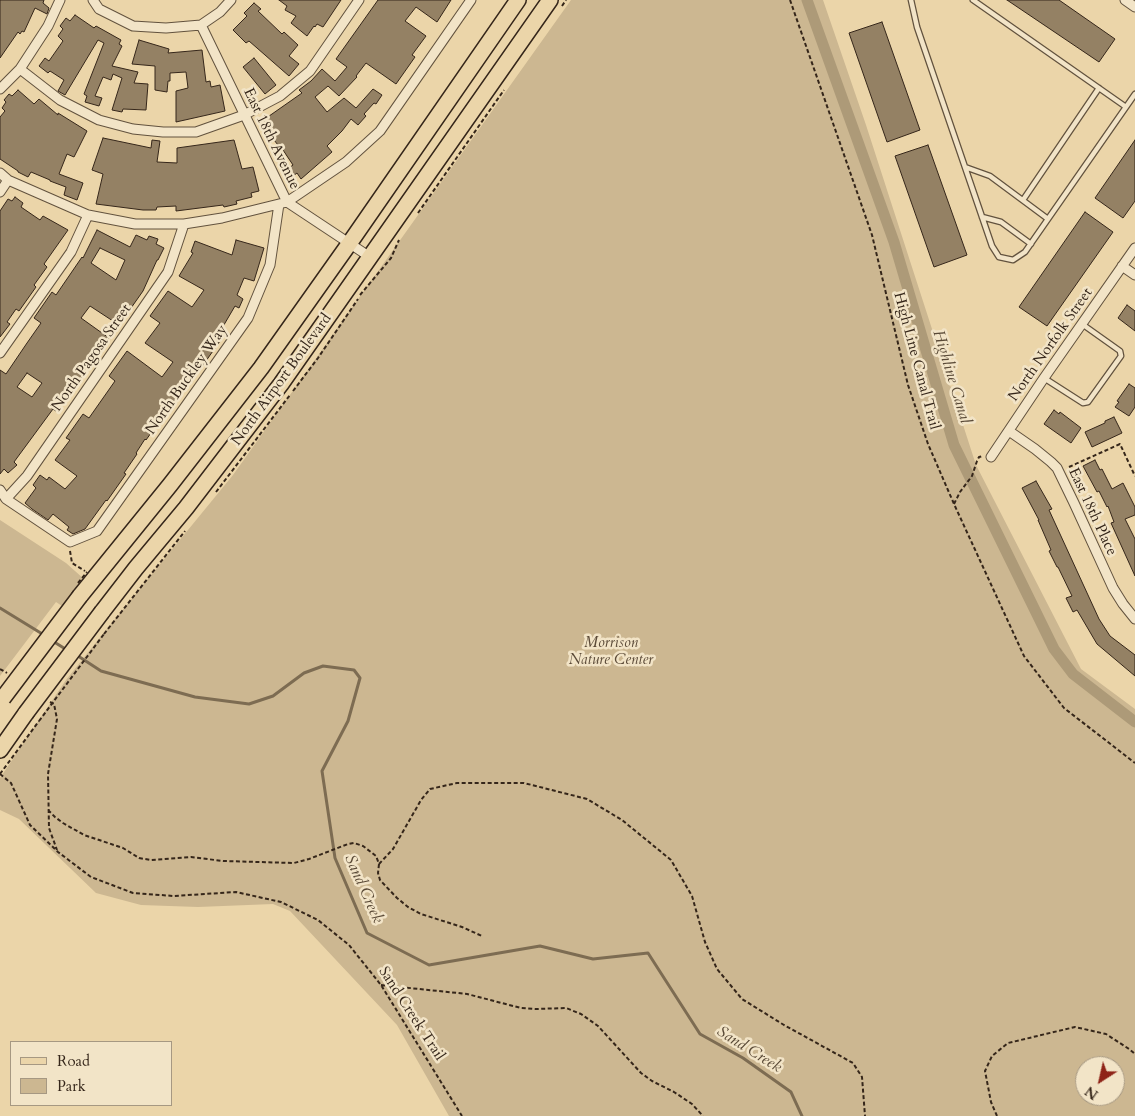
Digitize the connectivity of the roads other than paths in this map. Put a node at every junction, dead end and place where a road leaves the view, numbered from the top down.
1 (60, 0) edge
2 (93, 0) edge
3 (231, 0) edge
4 (359, 0) edge
5 (471, 0) edge
6 (518, 0) edge
7 (550, 0) edge
8 (911, 0) edge
9 (973, 0) edge
10 (1125, 0) edge
11 (1135, 7) edge
12 (201, 25) junction
13 (20, 70) junction
14 (1099, 88) junction
15 (0, 89) edge
16 (1135, 94) edge
17 (1126, 107) junction
18 (244, 115) junction
19 (965, 166) junction
20 (0, 173) edge
21 (8, 180) junction
22 (0, 192) edge
23 (1023, 200) junction
24 (283, 203) junction
25 (88, 215) junction
26 (982, 217) junction
27 (1048, 220) junction
28 (184, 224) junction
29 (349, 244) junction
30 (1031, 244) junction
31 (1135, 248) edge
32 (370, 257) junction
33 (1122, 266) junction
34 (1135, 276) edge
35 (1082, 324) junction
36 (0, 353) edge
37 (1044, 378) junction
38 (1009, 431) junction
39 (991, 456) road end
40 (0, 490) edge
41 (6, 499) junction
42 (1135, 619) edge
43 (2, 700) edge
44 (0, 750) edge

1 - 13 street
2 - 12 street
3 - 12 street
4 - 18 street
5 - 24 street
6 - 29 main road, North Airport Boulevard
7 - 32 main road, North Airport Boulevard
8 - 19 lane
9 - 14 lane
10 - 11 street
12 - 18 street, East 18th Avenue
13 - 15 street
13 - 18 street
14 - 17 lane
14 - 23 lane
16 - 17 lane
17 - 27 lane
18 - 24 street, East 18th Avenue
19 - 23 lane
19 - 26 lane
20 - 21 street
21 - 22 street
21 - 25 street
23 - 27 lane
24 - 28 street
24 - 29 street, East 18th Avenue
24 - 41 street, North Buckley Way
25 - 28 street
25 - 36 street
26 - 30 lane
26 - 30 lane
27 - 30 lane
28 - 41 street, North Pagosa Street
29 - 32 street, East 18th Avenue
29 - 43 main road, North Airport Boulevard, bridge
31 - 33 street, North Norfolk Street
32 - 44 main road, North Airport Boulevard, bridge
33 - 34 street
33 - 35 street, North Norfolk Street
35 - 37 street, North Norfolk Street
35 - 37 lane
37 - 38 street, North Norfolk Street
38 - 39 street, North Norfolk Street
38 - 42 street, East 18th Place
40 - 41 street

